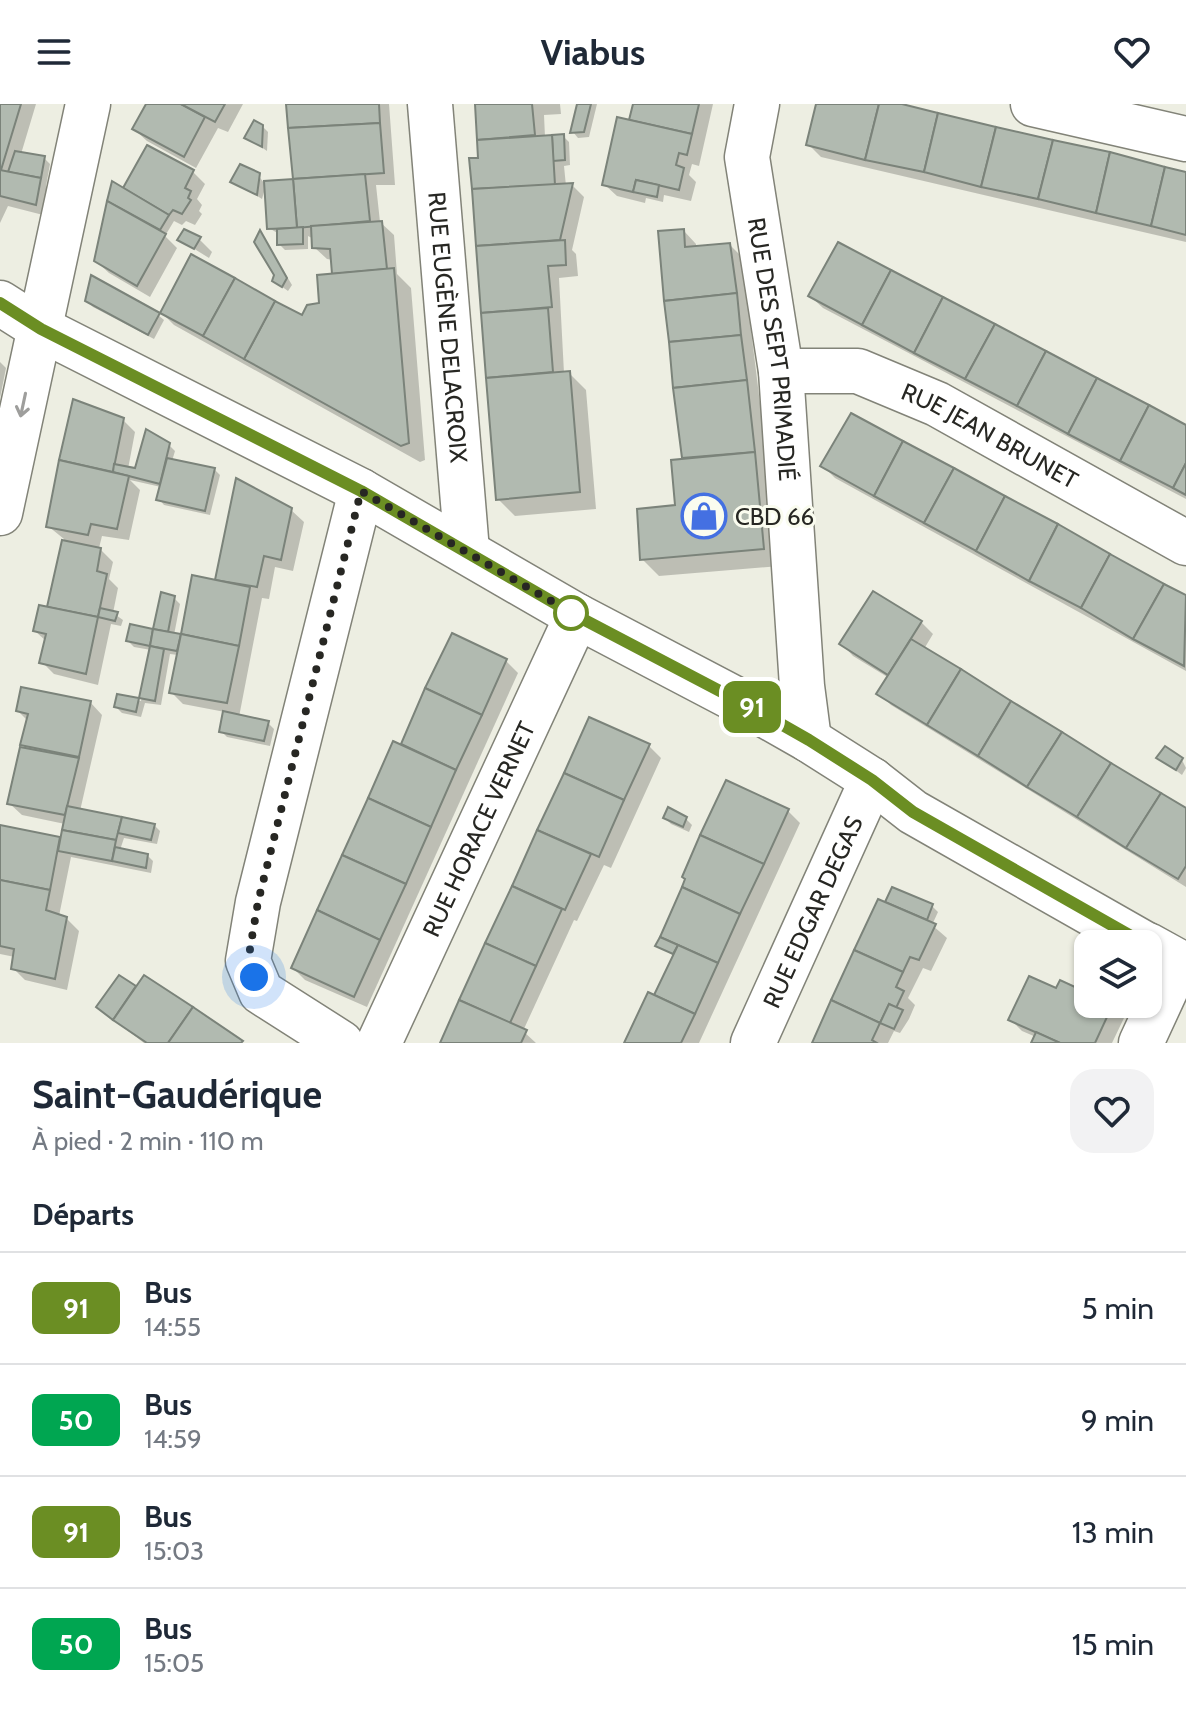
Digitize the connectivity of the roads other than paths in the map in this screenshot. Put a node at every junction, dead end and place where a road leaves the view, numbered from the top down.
1 (88, 104) edge
2 (430, 104) edge
3 (757, 104) edge
4 (1033, 104) edge
5 (1186, 139) edge
6 (0, 303) edge
7 (41, 329) junction
8 (781, 371) junction
9 (361, 491) junction
10 (0, 513) edge
11 (1186, 543) edge
12 (467, 551) junction
13 (577, 616) junction
14 (809, 740) junction
15 (872, 780) junction
16 (1164, 955) edge
17 (341, 1043) edge
18 (379, 1043) edge
19 (753, 1043) edge
20 (1141, 1043) edge

1 - 7 street
2 - 12 street, RUE EUGÈNE DELACROIX
3 - 8 street, RUE DES SEPT PRIMADIÉ
4 - 5 street
6 - 7 street
7 - 9 street
7 -> 10 street
8 - 11 street, RUE JEAN BRUNET
8 - 14 street, RUE DES SEPT PRIMADIÉ
9 - 12 street
9 - 17 street
12 - 13 street
13 - 14 street
13 - 18 street, RUE HORACE VERNET
14 - 15 street
15 - 16 street
15 - 19 street, RUE EDGAR DEGAS
16 - 20 street

